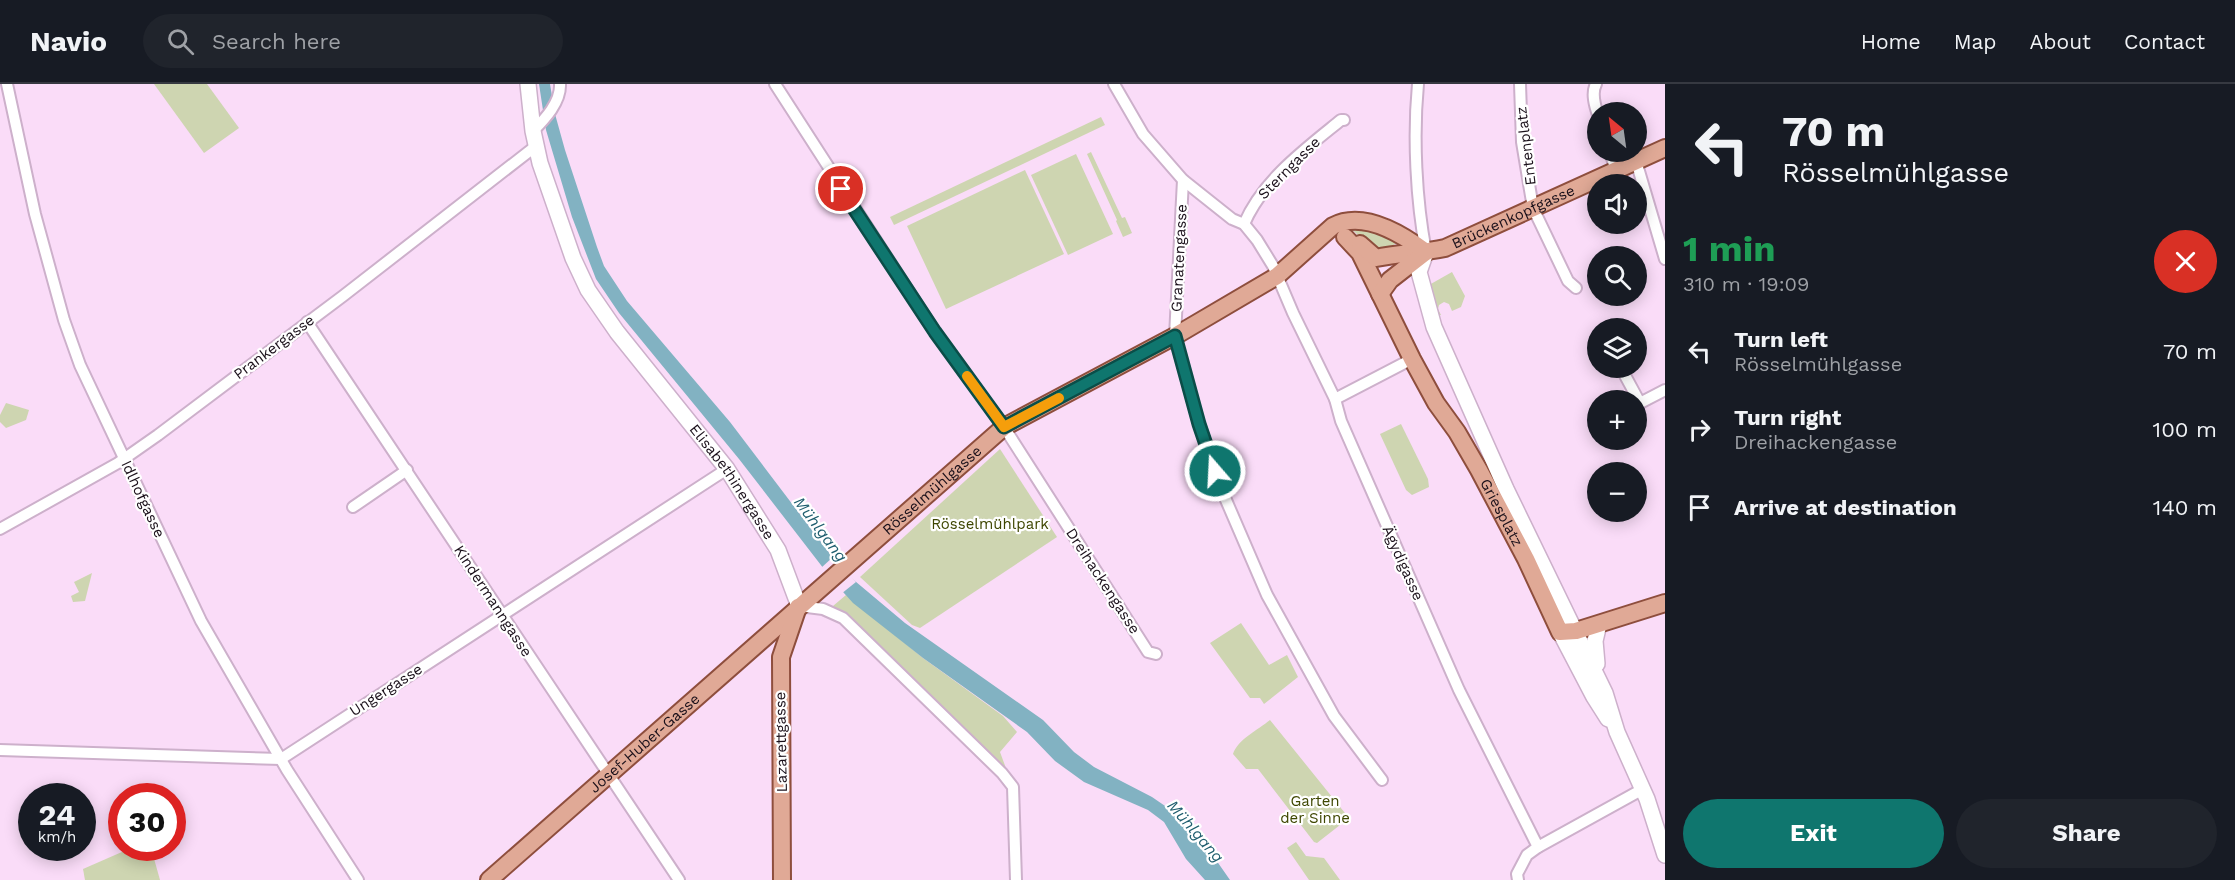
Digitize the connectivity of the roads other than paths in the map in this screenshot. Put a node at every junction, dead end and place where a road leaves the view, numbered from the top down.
1 (7, 84) edge
2 (528, 84) edge
3 (561, 84) edge
4 (775, 84) edge
5 (1114, 84) edge
6 (1418, 84) edge
7 (1520, 84) edge
8 (1596, 84) edge
9 (1594, 102) edge
10 (1344, 120) dead end
11 (538, 126) junction
12 (536, 146) junction
13 (1665, 148) edge
14 (1647, 156) edge
15 (1613, 162) edge
16 (1634, 162) edge
17 (1636, 162) edge
18 (1616, 171) junction
19 (1183, 180) junction
20 (1533, 208) junction
21 (1244, 224) junction
22 (1322, 236) junction
23 (1345, 237) junction
24 (1426, 252) junction
25 (1665, 260) edge
26 (1277, 276) junction
27 (1576, 288) dead end
28 (1380, 294) junction
29 (307, 322) junction
30 (1175, 336) junction
31 (1412, 359) junction
32 (1627, 378) edge
33 (1665, 390) edge
34 (1335, 399) junction
35 (1004, 427) junction
36 (124, 458) junction
37 (727, 468) junction
38 (407, 470) junction
39 (353, 507) dead end
40 (0, 529) edge
41 (1665, 603) edge
42 (799, 606) junction
43 (501, 615) junction
44 (1599, 624) junction
45 (1568, 632) junction
46 (1156, 654) dead end
47 (1599, 679) junction
48 (1617, 732) junction
49 (0, 750) edge
50 (281, 759) junction
51 (608, 776) junction
52 (1382, 780) dead end
53 (1643, 789) junction
54 (1538, 847) junction
55 (1665, 855) edge
56 (358, 880) edge
57 (489, 880) edge
58 (679, 880) edge
59 (782, 880) edge
60 (1016, 880) edge
61 (1518, 880) edge

1 - 36 street, Idlhofgasse
2 - 11 main road, Elisabethinergasse
3 - 11 street
4 - 35 street, Dreihackengasse
5 - 19 street
6 - 24 street, Griesplatz
7 - 20 street, Entenplatz
8 - 9 street
10 - 21 street, Sterngasse
11 - 12 main road, Elisabethinergasse
12 - 29 street, Prankergasse
12 - 37 main road, Elisabethinergasse
13 - 14 main road, Brückenkopfgasse
15 - 18 street
16 - 18 main road, Brückenkopfgasse
17 - 25 street
18 - 20 main road, Brückenkopfgasse
19 - 21 street
19 - 30 street, Granatengasse
20 - 24 main road, Brückenkopfgasse
20 - 27 street, Entenplatz
21 - 26 street, Ägydigasse
22 - 23 main road
22 - 24 main road
22 - 26 main road, Rösselmühlgasse
23 - 24 main road
23 - 28 main road, Griesplatz
24 - 28 main road
24 - 45 main road, Griesplatz
26 - 30 main road, Rösselmühlgasse
26 - 34 street, Ägydigasse
28 - 31 main road, Griesplatz
29 - 36 street, Prankergasse
29 - 38 street, Kindermanngasse
30 - 35 main road, Rösselmühlgasse
30 - 52 street, Granatengasse
31 - 34 street
31 - 45 main road, Griesplatz
32 - 33 street
34 - 54 street, Ägydigasse
35 - 42 main road, Rösselmühlgasse
35 - 46 street, Dreihackengasse
36 - 40 street, Prankergasse
36 - 50 street, Idlhofgasse
37 - 42 main road, Elisabethinergasse
37 - 43 street, Ungergasse
38 - 39 street
38 - 43 street, Kindermanngasse
41 - 44 main road
42 - 51 main road, Josef-Huber-Gasse
42 - 59 main road, Lazarettgasse
42 - 60 street
43 - 50 street, Ungergasse
43 - 51 street, Kindermanngasse
44 - 45 main road
44 - 47 main road, Griesplatz
45 - 47 main road, Griesplatz
45 - 48 main road, Griesplatz
47 - 48 main road, Griesplatz
48 - 53 main road, Griesplatz
49 - 50 street
50 - 56 street, Idlhofgasse
51 - 57 main road, Josef-Huber-Gasse
51 - 58 street, Kindermanngasse
53 - 54 street
53 - 55 main road, Griesplatz
54 - 61 street

